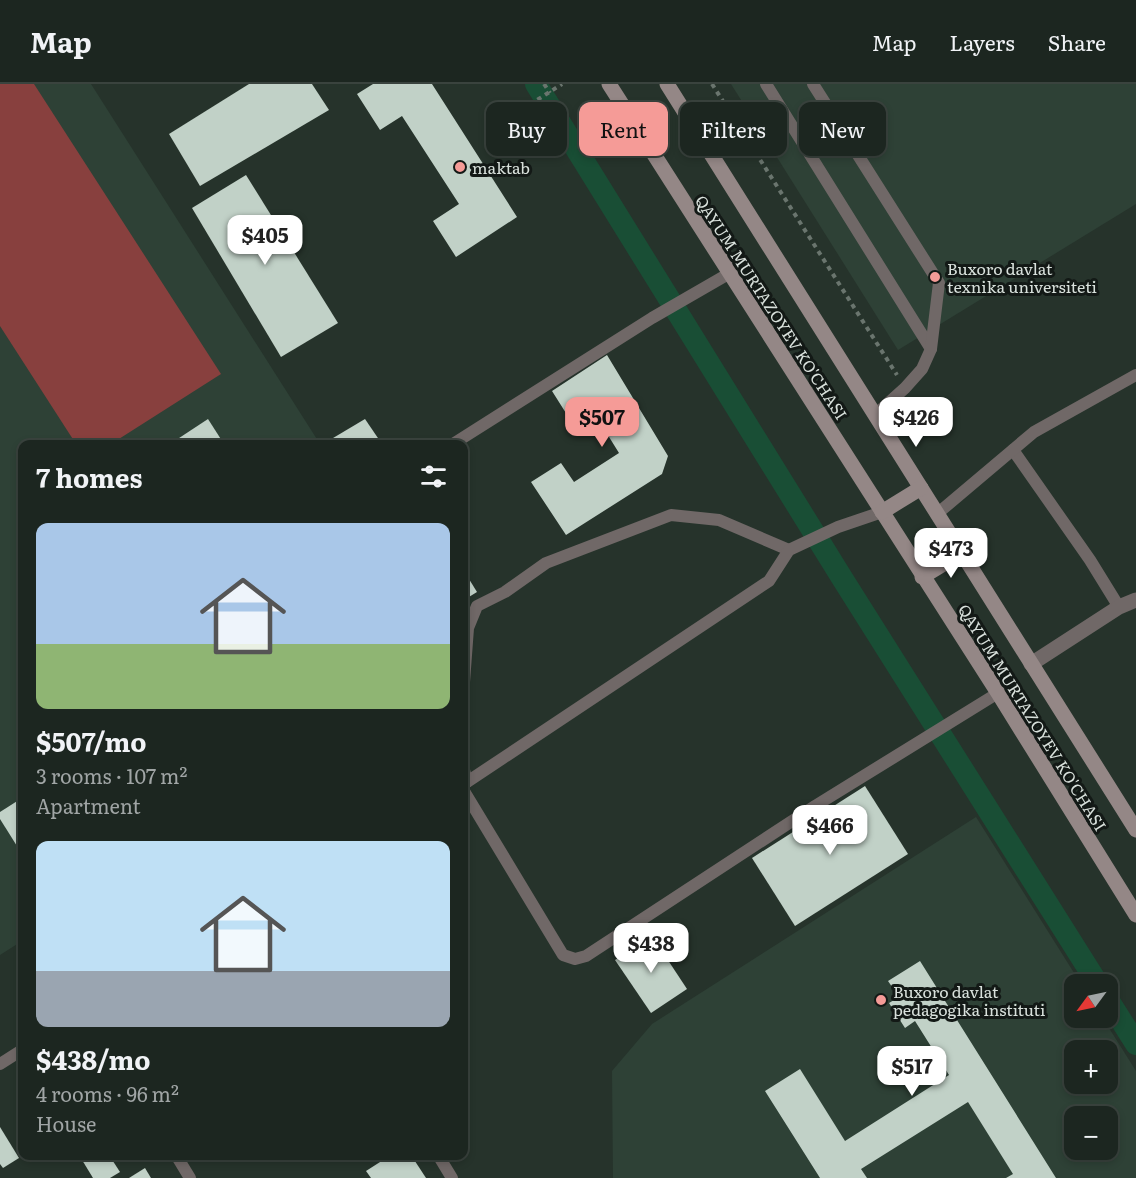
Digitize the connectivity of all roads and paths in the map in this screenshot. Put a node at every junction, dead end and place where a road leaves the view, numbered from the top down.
1 (544, 84) edge
2 (562, 84) edge
3 (609, 84) edge
4 (667, 84) edge
5 (712, 84) edge
6 (766, 84) edge
7 (813, 84) edge
8 (550, 93) junction
9 (534, 102) edge
10 (730, 273) junction
11 (931, 350) junction
12 (1136, 375) edge
13 (905, 388) junction
14 (875, 415) junction
15 (459, 440) edge
16 (1013, 450) junction
17 (921, 488) junction
18 (882, 512) junction
19 (938, 513) junction
20 (789, 550) junction
21 (963, 552) junction
22 (922, 577) junction
23 (1136, 600) edge
24 (1119, 607) junction
25 (468, 628) edge
26 (1031, 664) junction
27 (998, 693) junction
28 (468, 778) edge
29 (468, 788) edge
30 (1136, 830) edge
31 (1136, 915) edge
32 (18, 1053) edge
33 (0, 1064) edge
34 (179, 1160) edge
35 (441, 1160) edge
36 (190, 1178) edge
37 (452, 1178) edge

1 - 8 path
2 - 8 path
3 - 10 street, QAYUM MURTAZOYEV KO'CHASI
4 - 14 street, QAYUM MURTAZOYEV KO'CHASI
5 - 13 path
6 - 11 lane
7 - 11 lane
8 - 9 path
10 - 15 lane
10 - 18 street, QAYUM MURTAZOYEV KO'CHASI
11 - 13 lane
12 - 16 lane
13 - 14 lane
14 - 17 street, QAYUM MURTAZOYEV KO'CHASI
16 - 19 lane
16 - 24 lane
17 - 18 street
17 - 19 street, QAYUM MURTAZOYEV KO'CHASI
18 - 20 lane
18 - 22 street, QAYUM MURTAZOYEV KO'CHASI
19 - 21 street, QAYUM MURTAZOYEV KO'CHASI
20 - 25 lane
20 - 28 lane
21 - 22 street
21 - 26 street, QAYUM MURTAZOYEV KO'CHASI
22 - 27 street, QAYUM MURTAZOYEV KO'CHASI
23 - 24 street
24 - 26 street
26 - 30 street, QAYUM MURTAZOYEV KO'CHASI
27 - 29 lane
27 - 31 street, QAYUM MURTAZOYEV KO'CHASI
32 - 33 lane
34 - 36 lane
35 - 37 lane

